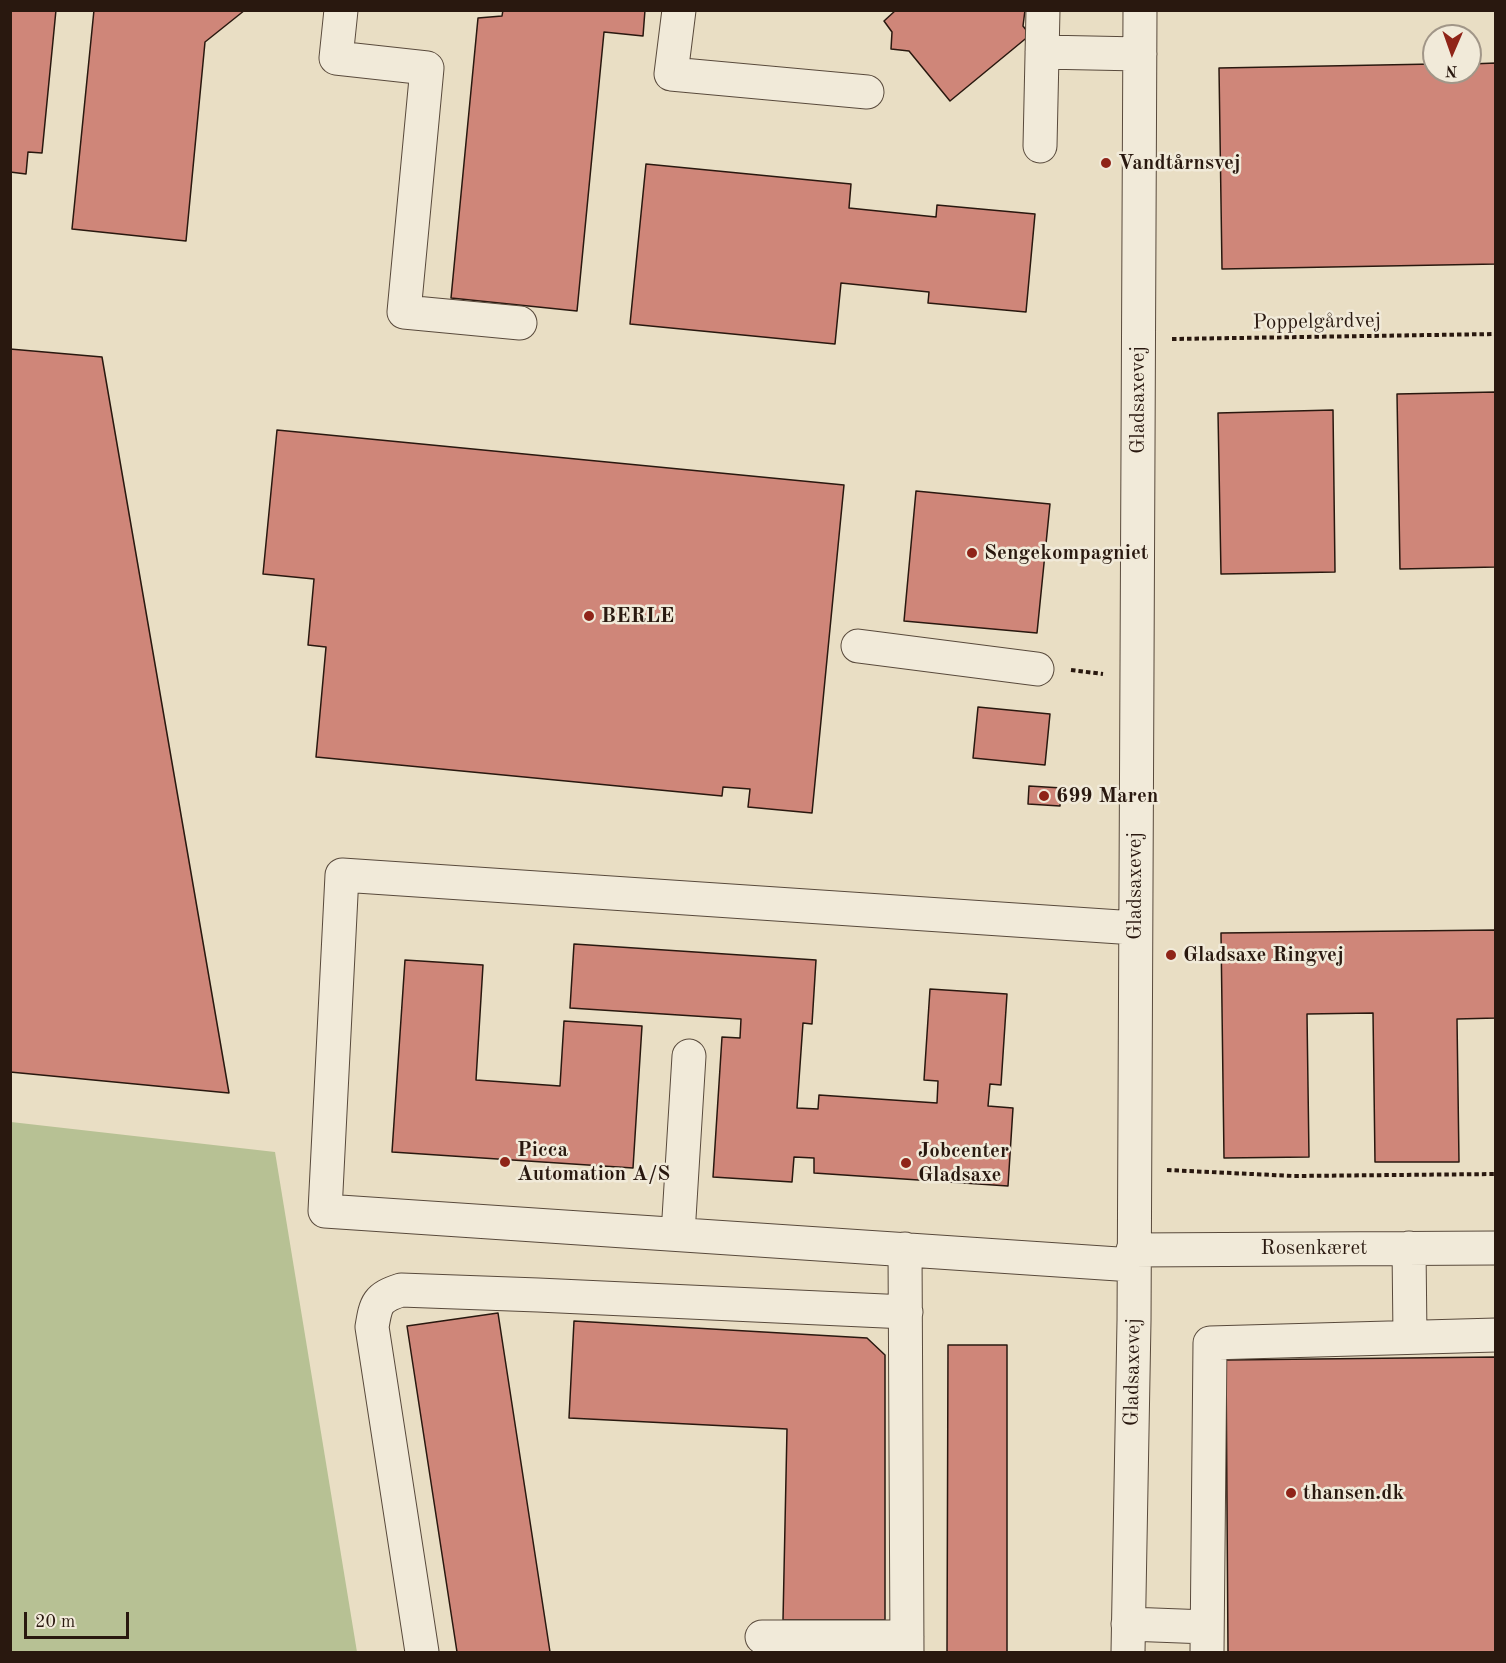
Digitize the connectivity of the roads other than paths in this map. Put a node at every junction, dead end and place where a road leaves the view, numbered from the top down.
1 (341, 10) edge
2 (679, 10) edge
3 (1043, 10) edge
4 (1140, 10) edge
5 (1042, 52) junction
6 (1140, 54) junction
7 (867, 92) dead end
8 (1040, 146) dead end
9 (520, 323) dead end
10 (858, 646) dead end
11 (1037, 669) road end
12 (1135, 927) junction
13 (689, 1056) dead end
14 (678, 1234) junction
15 (1409, 1248) junction
16 (1496, 1248) edge
17 (905, 1250) junction
18 (1133, 1257) junction
19 (906, 1312) junction
20 (1496, 1335) edge
21 (1410, 1337) junction
22 (762, 1637) dead end
23 (1128, 1638) edge
24 (1207, 1640) edge
25 (907, 1645) edge
26 (422, 1653) edge

1 - 9 street
2 - 7 street
3 - 5 street
4 - 6 street, Gladsaxevej
5 - 6 street
5 - 8 street
6 - 12 street, Gladsaxevej
10 - 11 street
12 - 14 street, Rosenkæret
12 - 18 street, Gladsaxevej
13 - 14 street
14 - 17 street, Rosenkæret
15 - 16 street, Rosenkæret
15 - 18 street, Rosenkæret
15 - 21 street
17 - 18 street, Rosenkæret
17 - 19 street
18 - 23 street, Gladsaxevej
19 - 25 street
19 - 26 street
20 - 21 street
21 - 24 street
22 - 25 street
23 - 24 street

